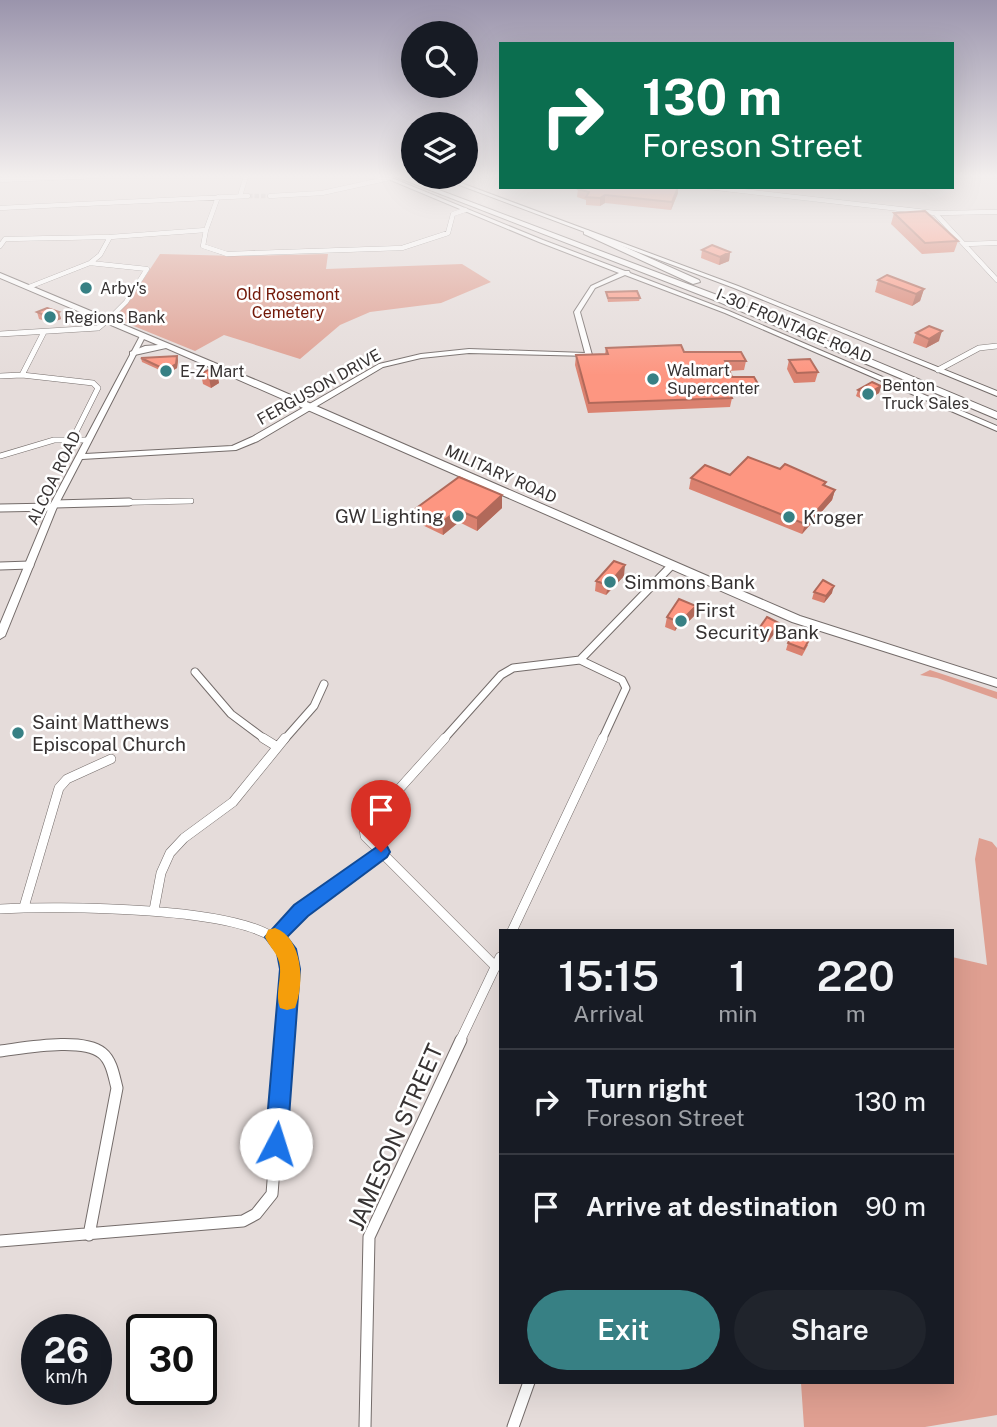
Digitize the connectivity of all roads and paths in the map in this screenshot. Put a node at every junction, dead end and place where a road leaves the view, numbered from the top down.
1 (107, 243) edge
2 (204, 243) edge
3 (419, 243) edge
4 (550, 243) edge
5 (571, 243) edge
6 (592, 243) edge
7 (610, 243) edge
8 (616, 243) edge
9 (997, 243) edge
10 (964, 244) joint
11 (90, 262) junction
12 (627, 272) junction
13 (0, 275) edge
14 (640, 278) junction
15 (610, 279) junction
16 (997, 280) edge
17 (696, 282) junction
18 (29, 287) junction
19 (107, 322) junction
20 (44, 332) junction
21 (0, 334) edge
22 (142, 337) junction
23 (997, 346) edge
24 (168, 347) junction
25 (134, 354) junction
26 (938, 370) junction
27 (22, 375) junction
28 (0, 376) edge
29 (937, 391) junction
30 (997, 394) edge
31 (997, 406) edge
32 (309, 407) junction
33 (997, 416) edge
34 (997, 423) edge
35 (997, 429) edge
36 (73, 438) junction
37 (87, 440) junction
38 (0, 456) edge
39 (79, 457) junction
40 (191, 501) dead end
41 (54, 506) junction
42 (0, 508) edge
43 (30, 565) junction
44 (0, 566) edge
45 (671, 566) junction
46 (0, 636) edge
47 (580, 660) junction
48 (195, 672) dead end
49 (997, 683) edge
50 (324, 684) dead end
51 (276, 746) junction
52 (111, 759) dead end
53 (381, 852) junction
54 (24, 907) junction
55 (0, 909) edge
56 (154, 910) junction
57 (513, 929) edge
58 (274, 937) junction
59 (498, 962) edge
60 (0, 1051) edge
61 (89, 1234) junction
62 (0, 1241) edge
63 (528, 1384) edge
64 (365, 1427) edge
65 (513, 1427) edge

1 - 11 street
2 - 3 street
4 - 12 main road, I-30 FRONTAGE ROAD
5 - 29 highway
6 - 17 highway
7 - 17 highway
8 - 26 main road, I-30 FRONTAGE ROAD
9 - 10 street
10 - 16 street
11 - 18 street
11 - 19 street
12 - 14 main road, I-30 FRONTAGE ROAD
12 - 15 main road, FERGUSON DRIVE
13 - 18 main road, MILITARY ROAD
14 - 15 main road
14 - 35 main road, I-30 FRONTAGE ROAD
15 - 32 main road, FERGUSON DRIVE
17 - 31 highway
18 - 19 main road, MILITARY ROAD
19 - 20 street
19 - 22 main road, MILITARY ROAD
20 - 21 street
20 - 27 street
22 - 24 main road, MILITARY ROAD
22 - 25 main road, ALCOA ROAD
23 - 26 street
24 - 25 main road
24 - 32 main road, MILITARY ROAD
25 - 37 main road, ALCOA ROAD
26 - 30 main road, I-30 FRONTAGE ROAD
27 - 28 street
27 - 36 street
29 - 33 highway
29 - 34 highway
32 - 39 main road, FERGUSON DRIVE
32 - 45 main road, MILITARY ROAD
36 - 37 street
36 - 38 street
37 - 39 main road, ALCOA ROAD
39 - 41 main road, ALCOA ROAD
40 - 41 street
41 - 42 street
41 - 43 main road, ALCOA ROAD
43 - 44 street
43 - 46 main road, ALCOA ROAD
45 - 47 street
45 - 49 main road, MILITARY ROAD
47 - 53 street
47 - 57 street
48 - 51 street
50 - 51 street
51 - 56 street
52 - 54 street
53 - 58 street
53 - 59 street
54 - 55 street
54 - 56 street
56 - 58 street
58 - 61 street
59 - 64 street, JAMESON STREET
60 - 61 street
61 - 62 street
63 - 65 street

